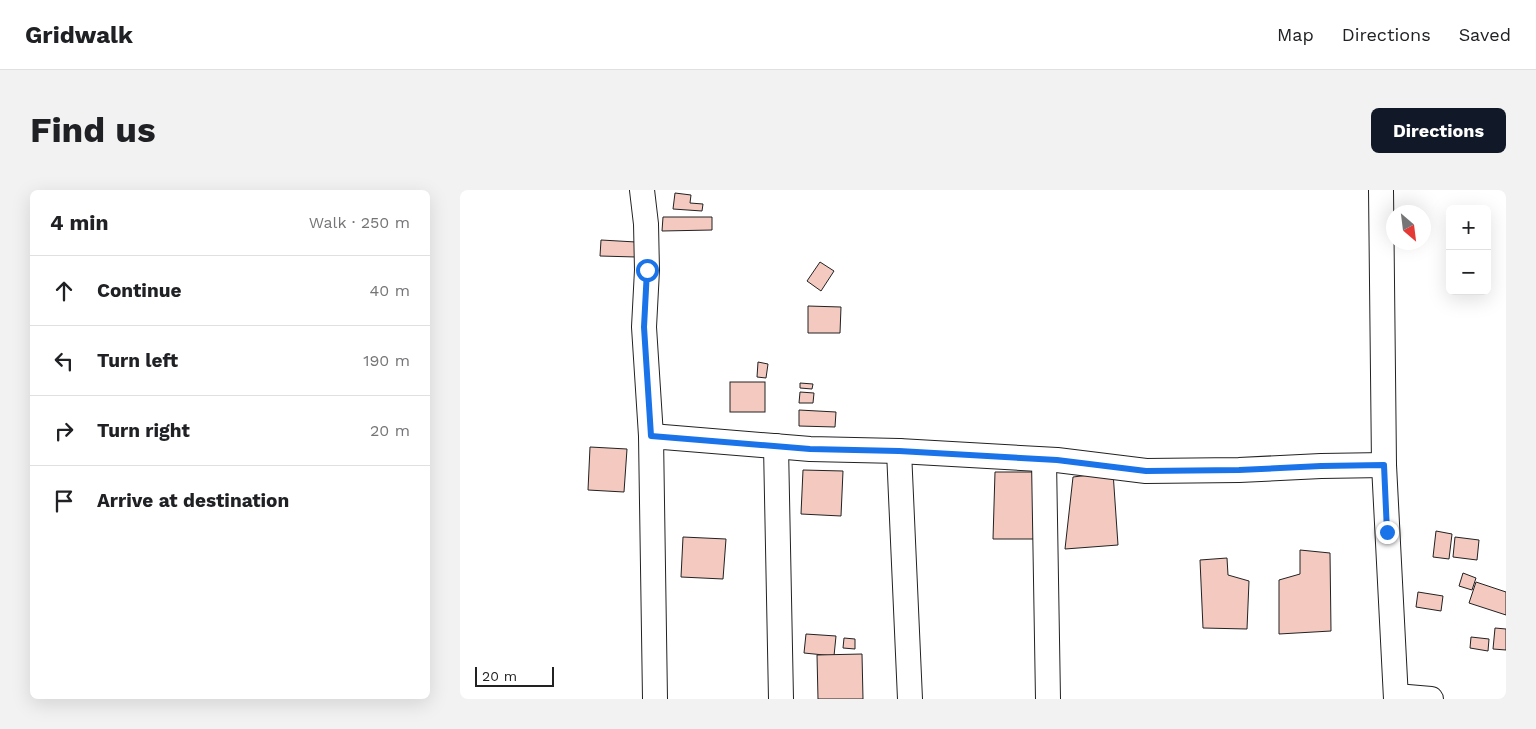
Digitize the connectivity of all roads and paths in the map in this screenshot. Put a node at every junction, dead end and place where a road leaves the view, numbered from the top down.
1 (642, 190) edge
2 (1381, 190) edge
3 (651, 436) junction
4 (776, 446) junction
5 (899, 451) junction
6 (1044, 460) junction
7 (1384, 465) junction
8 (1396, 697) edge
9 (655, 699) edge
10 (781, 699) edge
11 (910, 699) edge
12 (1048, 699) edge
13 (1431, 699) edge

1 - 3 street
2 - 7 street
3 - 4 street
3 - 9 street
4 - 5 street
4 - 10 street
5 - 6 street
5 - 11 street
6 - 7 street
6 - 12 street
7 - 8 street
8 - 13 street

